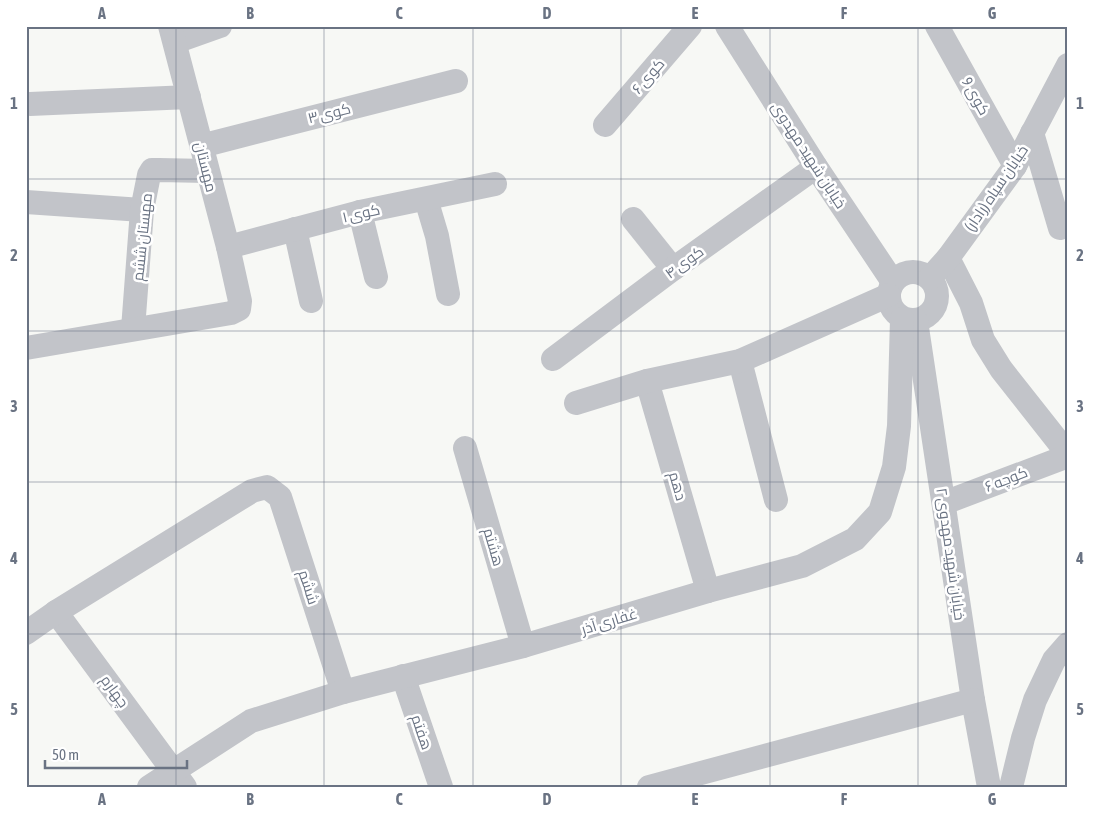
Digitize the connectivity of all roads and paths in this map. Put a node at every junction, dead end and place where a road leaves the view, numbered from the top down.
1 (220, 26) edge
2 (690, 26) edge
3 (726, 26) edge
4 (937, 26) edge
5 (173, 34) edge
6 (1068, 65) edge
7 (456, 81) dead end
8 (189, 97) junction
9 (30, 104) dead end
10 (605, 125) dead end
11 (1032, 133) junction
12 (201, 146) junction
13 (1015, 166) junction
14 (816, 167) junction
15 (207, 171) junction
16 (495, 184) dead end
17 (426, 199) junction
18 (26, 202) edge
19 (142, 210) junction
20 (360, 212) junction
21 (632, 219) dead end
22 (1060, 228) dead end
23 (295, 229) junction
24 (228, 247) junction
25 (948, 258) junction
26 (673, 269) junction
27 (376, 277) dead end
28 (930, 278) junction
29 (891, 289) junction
30 (448, 294) dead end
31 (311, 302) dead end
32 (909, 320) junction
33 (133, 329) junction
34 (26, 348) edge
35 (553, 359) dead end
36 (740, 361) junction
37 (647, 381) junction
38 (576, 403) dead end
39 (465, 448) dead end
40 (1068, 455) edge
41 (776, 500) dead end
42 (944, 503) junction
43 (708, 591) junction
44 (56, 612) junction
45 (26, 633) edge
46 (1068, 644) edge
47 (522, 646) junction
48 (403, 676) junction
49 (343, 692) junction
50 (973, 700) junction
51 (180, 779) edge
52 (149, 787) edge
53 (441, 787) edge
54 (649, 787) edge
55 (988, 787) edge
56 (1011, 787) edge

1 - 5 street
2 - 10 street, کوی ۶
3 - 14 street, خیابان شهید مهدوی
4 - 13 street, کوی 9
5 - 8 street, مهستان
6 - 11 street, خیابان سپاه (رادار)
7 - 12 street, کوی ۳
8 - 9 street
8 - 12 street, مهستان
11 - 13 street, خیابان سپاه (رادار)
11 - 22 street
12 - 15 street, مهستان
13 - 25 street, خیابان سپاه (رادار)
14 - 26 street, کوی ۴
14 - 29 street, خیابان شهید مهدوی
15 - 19 street, مهستان ششم
15 - 24 street, مهستان
16 - 17 street, کوی ۱
17 - 20 street, کوی ۱
17 - 30 street
18 - 19 street
19 - 33 street, مهستان ششم
20 - 23 street, کوی ۱
20 - 27 street
21 - 26 street
23 - 24 street, کوی ۱
23 - 31 street
24 - 33 street, مهستان
25 - 28 street, خیابان سپاه (رادار)
25 - 40 street
26 - 35 street, کوی ۴
28 - 29 street
28 - 32 street
29 - 32 street
29 - 36 street
32 - 42 street, خیابان شهید مهدوی ۲
32 - 43 street, غفاری آذر
33 - 34 street
36 - 37 street
36 - 41 street
37 - 38 street
37 - 43 street, دهم
39 - 47 street, هشتم
40 - 42 street, کوچه ۶
42 - 50 street, خیابان شهید مهدوی ۲
43 - 47 street, غفاری آذر
44 - 45 street
44 - 49 street, ششم
44 - 51 street, چهارم
46 - 56 street
47 - 48 street, غفاری آذر
48 - 49 street, غفاری آذر
48 - 53 street, هفتم
49 - 51 street, غفاری آذر
50 - 54 street
50 - 55 street, خیابان شهید مهدوی ۲
51 - 52 street, غفاری آذر

